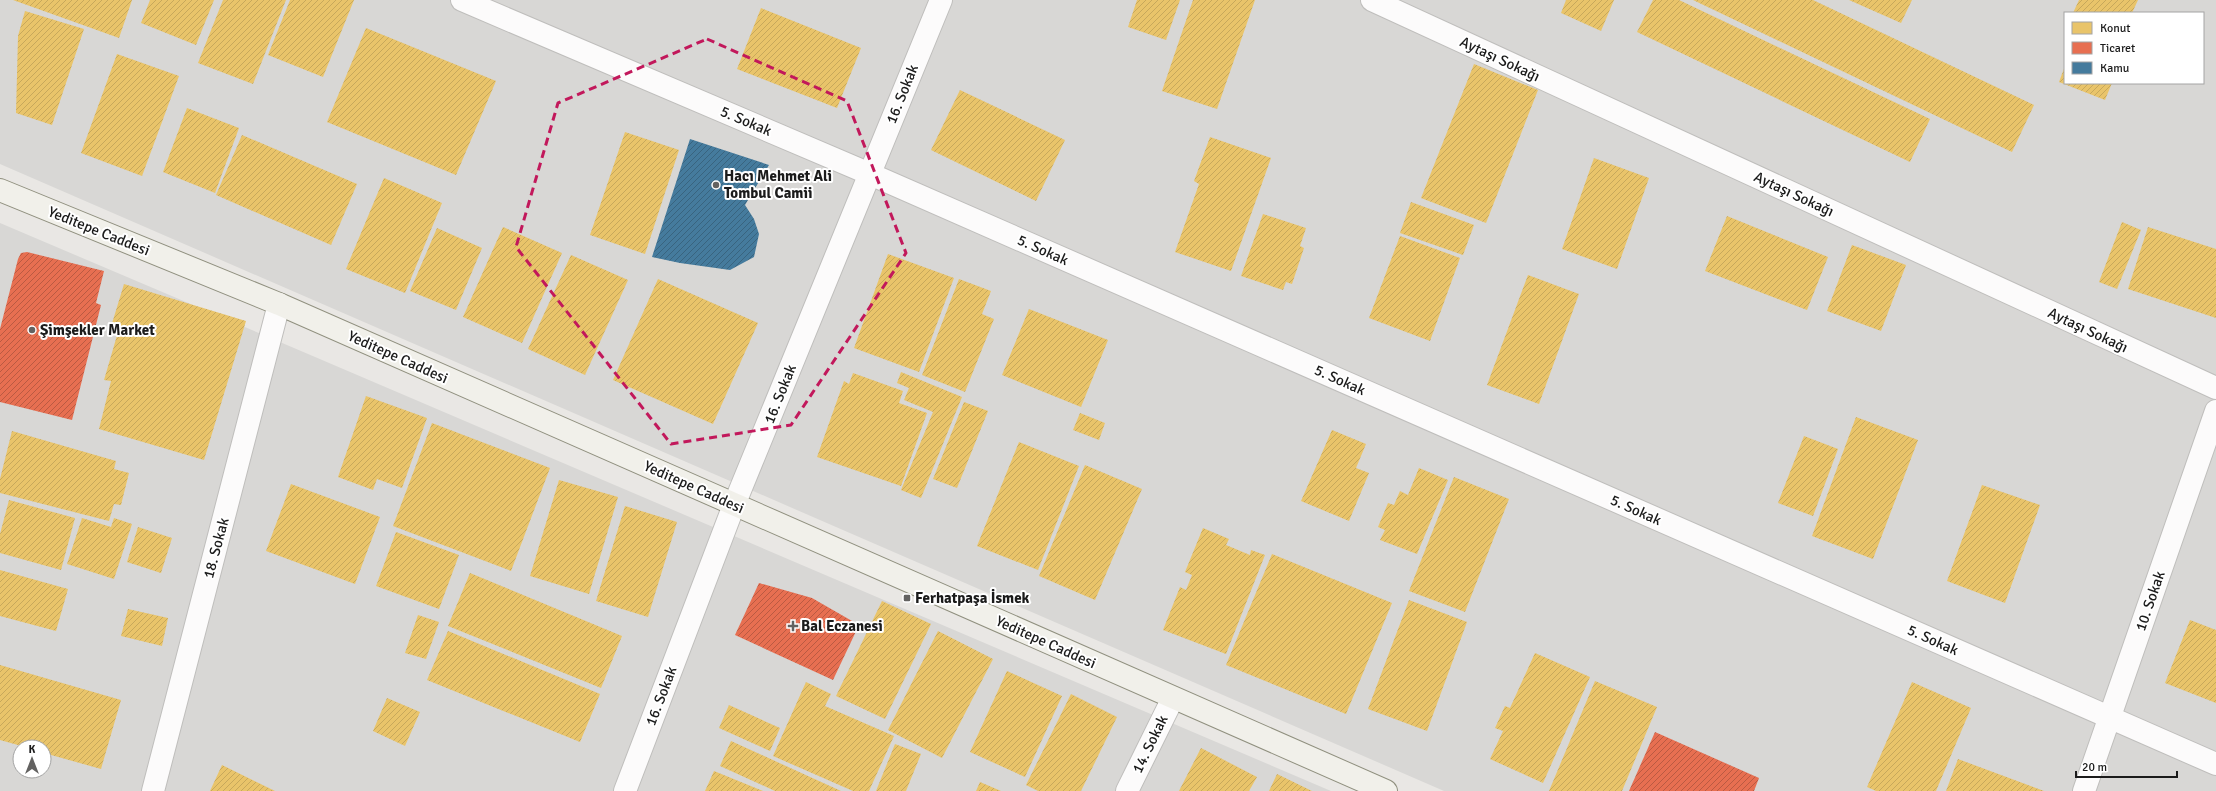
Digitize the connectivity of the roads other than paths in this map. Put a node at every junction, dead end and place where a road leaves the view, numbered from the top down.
1 (462, 0) edge
2 (941, 0) edge
3 (1372, 0) edge
4 (870, 174) junction
5 (0, 190) edge
6 (279, 304) junction
7 (2216, 388) edge
8 (2216, 411) edge
9 (734, 505) junction
10 (1173, 698) junction
11 (2110, 717) junction
12 (2216, 764) edge
13 (153, 791) edge
14 (625, 791) edge
15 (1127, 791) edge
16 (1386, 791) edge
17 (2084, 791) edge

1 - 4 street, 5. Sokak
2 - 4 street, 16. Sokak
3 - 7 street, Aytaşı Sokağı
4 - 9 street, 16. Sokak
4 - 11 street, 5. Sokak
5 - 6 street, Yeditepe Caddesi
6 - 9 street, Yeditepe Caddesi
6 - 13 street, 18. Sokak
8 - 11 street, 10. Sokak
9 - 10 street, Yeditepe Caddesi
9 - 14 street, 16. Sokak
10 - 15 street, 14. Sokak
10 - 16 street, Yeditepe Caddesi
11 - 12 street, 5. Sokak
11 - 17 street, 10. Sokak

